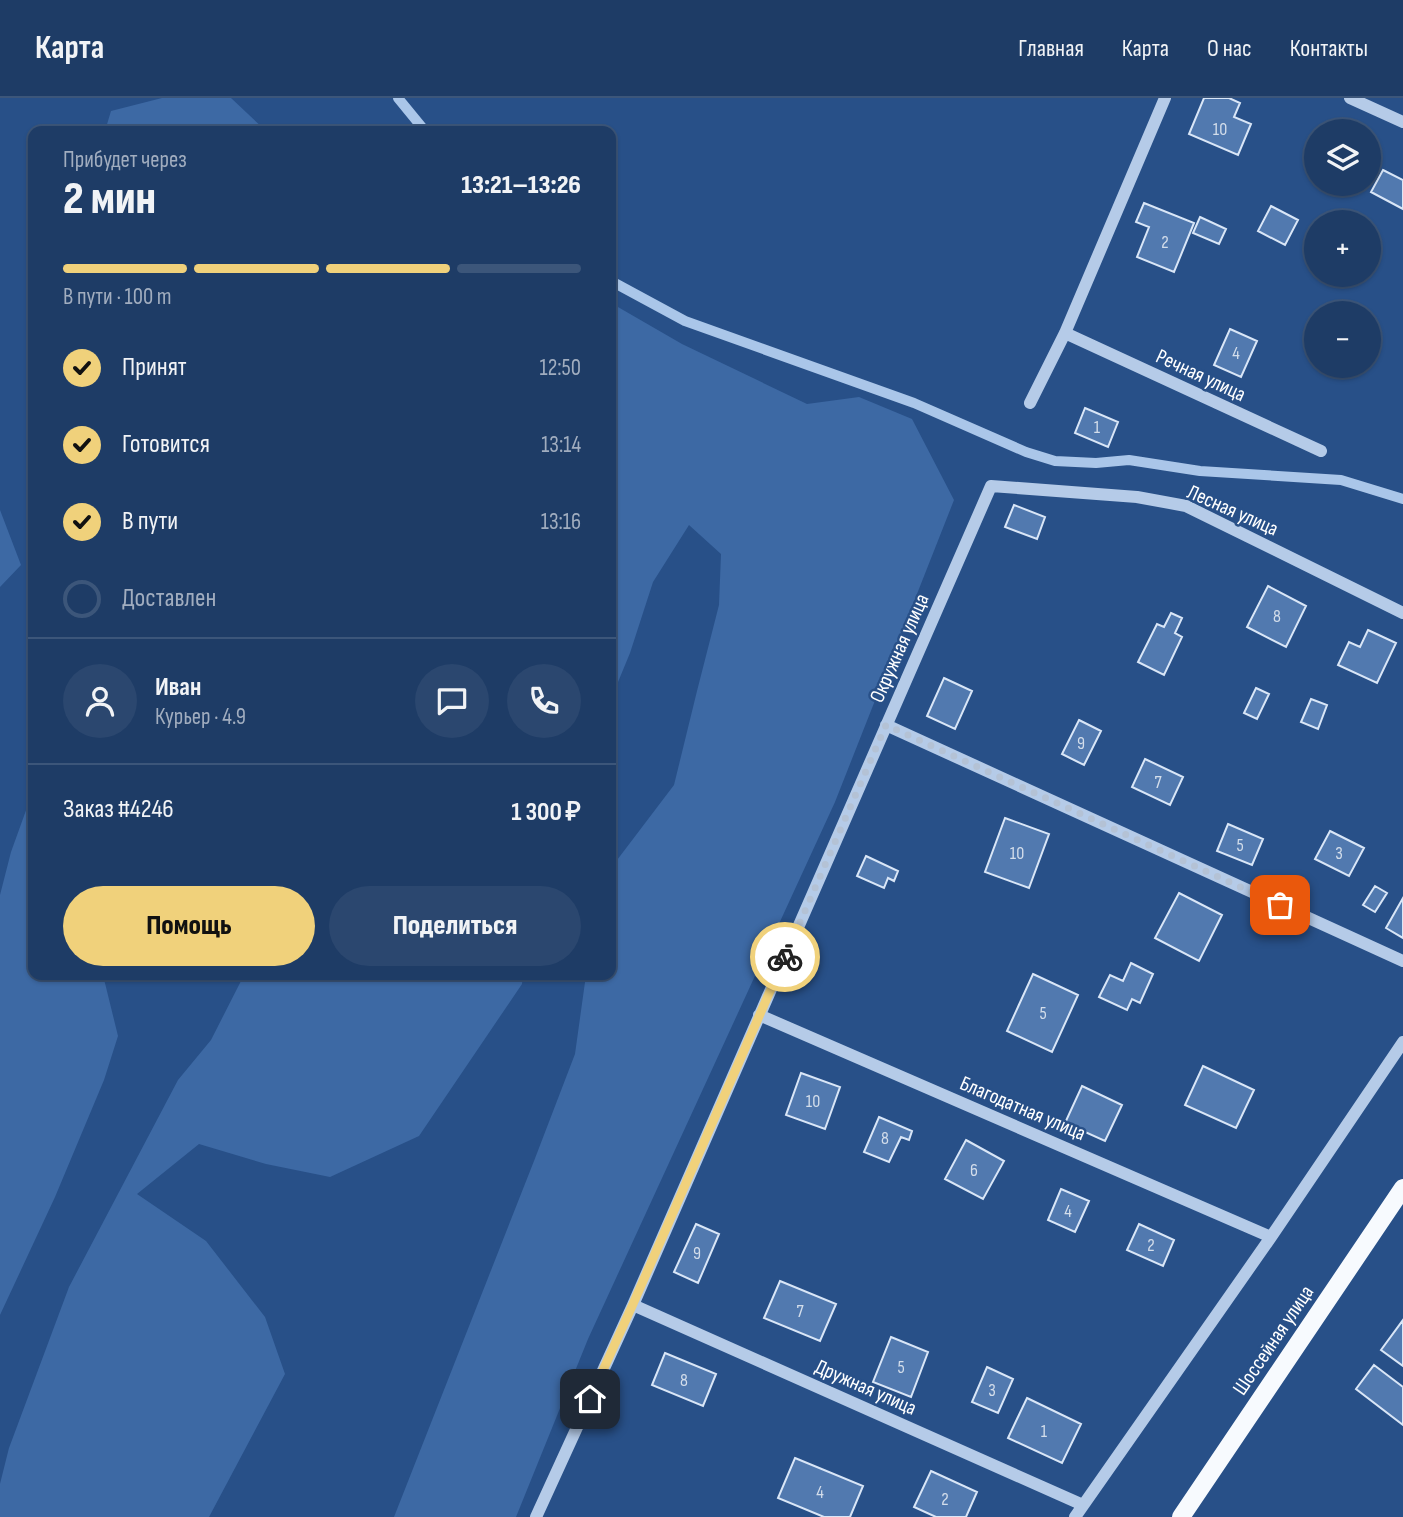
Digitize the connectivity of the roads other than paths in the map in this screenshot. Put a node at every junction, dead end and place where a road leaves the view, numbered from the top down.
1 (1164, 98) edge
2 (1350, 98) edge
3 (1403, 122) edge
4 (1065, 333) junction
5 (1030, 403) dead end
6 (1321, 451) dead end
7 (991, 486) joint
8 (1403, 613) edge
9 (886, 725) junction
10 (1403, 961) edge
11 (759, 1015) junction
12 (1403, 1042) edge
13 (1403, 1188) edge
14 (1270, 1237) junction
15 (633, 1304) junction
16 (1083, 1505) junction
17 (536, 1517) edge
18 (1075, 1517) edge
19 (1181, 1517) edge

1 - 4 street
2 - 3 street
4 - 5 street
4 - 6 street, Речная улица
7 - 8 street, Лесная улица
7 - 9 street, Окружная улица
9 - 10 street
9 - 11 street, Окружная улица
11 - 14 street, Благодатная улица
11 - 15 street, Окружная улица
12 - 14 street
13 - 19 main road, Шоссейная улица
14 - 16 street
15 - 16 street, Дружная улица
15 - 17 street, Окружная улица
16 - 18 street

